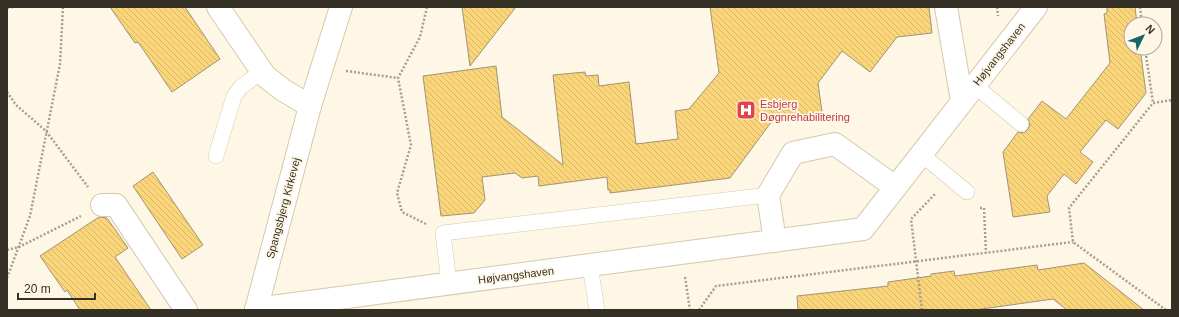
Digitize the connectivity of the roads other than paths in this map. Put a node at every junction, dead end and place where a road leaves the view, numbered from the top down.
1 (218, 7) edge
2 (340, 7) edge
3 (946, 7) edge
4 (1036, 7) edge
5 (262, 71) junction
6 (968, 93) junction
7 (310, 106) junction
8 (1021, 124) dead end
9 (921, 154) junction
10 (216, 156) dead end
11 (895, 187) junction
12 (967, 192) road end
13 (768, 195) junction
14 (102, 205) road end
15 (775, 241) junction
16 (590, 265) junction
17 (449, 284) junction
18 (256, 309) edge
19 (186, 310) edge
20 (597, 310) edge

1 - 5 street
2 - 7 street, Spangsbjerg Kirkevej
3 - 6 street, Højvangshaven
4 - 6 street, Højvangshaven
5 - 7 street
5 - 10 lane
6 - 8 lane
6 - 9 street, Højvangshaven
7 - 18 street, Spangsbjerg Kirkevej
9 - 11 street, Højvangshaven
9 - 12 lane
11 - 13 street
11 - 15 street, Højvangshaven
13 - 15 street
13 - 17 lane
14 - 19 street
15 - 16 street, Højvangshaven
16 - 17 street, Højvangshaven
16 - 20 lane
17 - 18 street, Højvangshaven

